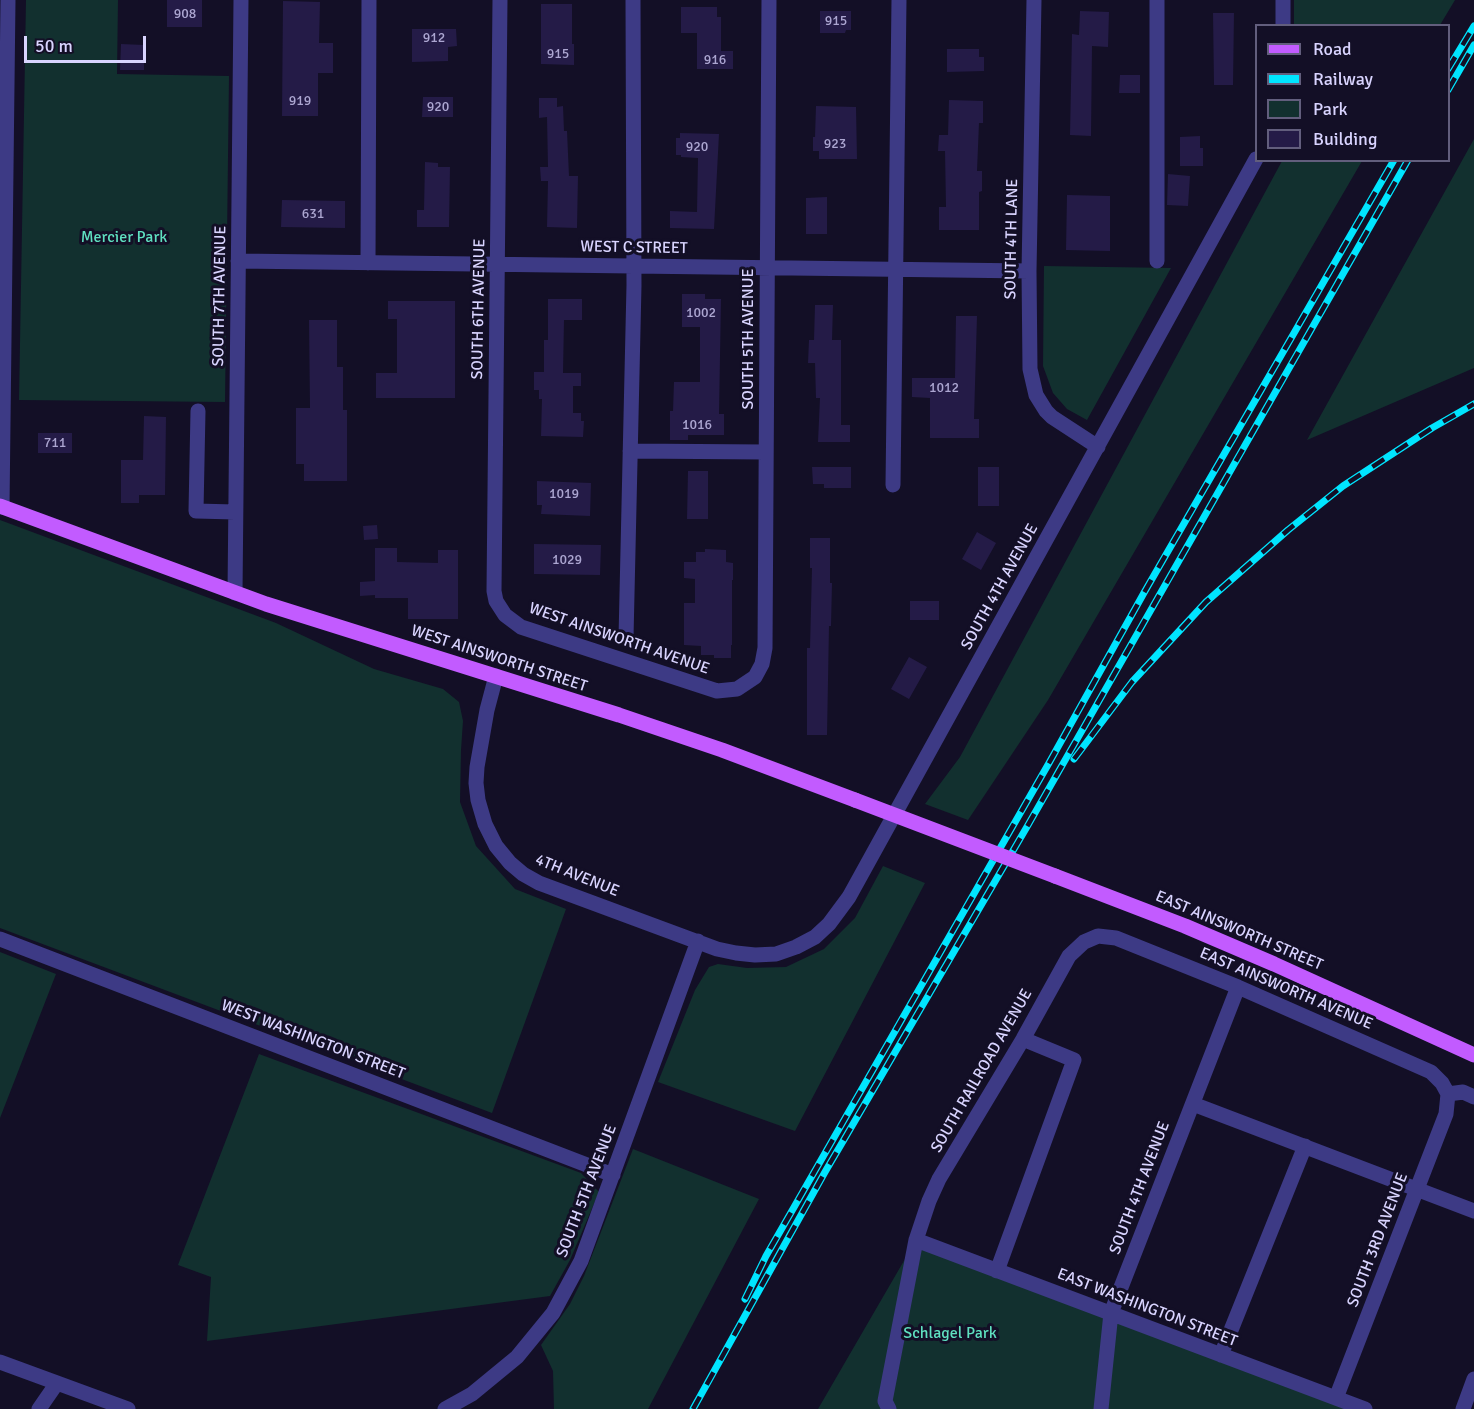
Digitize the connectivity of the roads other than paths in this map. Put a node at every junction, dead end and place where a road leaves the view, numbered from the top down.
1 (8, 0) edge
2 (241, 0) edge
3 (369, 0) edge
4 (500, 0) edge
5 (633, 0) edge
6 (769, 0) edge
7 (899, 0) edge
8 (1034, 0) edge
9 (1157, 0) edge
10 (1283, 0) edge
11 (1283, 24) edge
12 (1255, 162) edge
13 (2, 260) edge
14 (238, 261) junction
15 (1157, 261) dead end
16 (368, 263) junction
17 (497, 265) junction
18 (634, 266) junction
19 (767, 268) junction
20 (895, 269) junction
21 (1029, 271) junction
22 (198, 411) dead end
23 (1098, 447) junction
24 (630, 451) junction
25 (766, 452) junction
26 (892, 485) dead end
27 (1, 507) edge
28 (235, 512) junction
29 (235, 593) junction
30 (505, 615) joint
31 (626, 638) dead end
32 (496, 676) junction
33 (755, 677) joint
34 (985, 849) joint
35 (1098, 936) joint
36 (0, 939) edge
37 (698, 941) junction
38 (717, 949) joint
39 (1239, 987) junction
40 (1023, 1039) junction
41 (1474, 1054) edge
42 (1448, 1094) junction
43 (1474, 1097) edge
44 (1193, 1104) junction
45 (1305, 1146) junction
46 (613, 1175) junction
47 (1417, 1189) junction
48 (1474, 1211) edge
49 (916, 1240) junction
50 (997, 1270) junction
51 (1111, 1313) junction
52 (1221, 1355) junction
53 (0, 1362) edge
54 (1474, 1379) edge
55 (57, 1383) junction
56 (1336, 1398) junction
57 (39, 1409) edge
58 (128, 1409) edge
59 (445, 1409) edge
60 (889, 1409) edge
61 (1101, 1409) edge
62 (1365, 1409) edge
63 (1463, 1409) edge

1 - 13 street
2 - 14 street, SOUTH 7TH AVENUE
3 - 16 street
4 - 17 street, SOUTH 6TH AVENUE
5 - 18 street
6 - 19 street, SOUTH 5TH AVENUE
7 - 20 street
8 - 21 street, SOUTH 4TH LANE
9 - 15 street
10 - 11 street
12 - 23 street, SOUTH 4TH AVENUE
13 - 27 street
14 - 16 street, WEST C STREET
14 - 28 street, SOUTH 7TH AVENUE
16 - 17 street, WEST C STREET
17 - 18 street, WEST C STREET
17 - 30 street, SOUTH 6TH AVENUE
18 - 19 street, WEST C STREET
18 - 24 street
19 - 20 street, WEST C STREET
19 - 25 street, SOUTH 5TH AVENUE
20 - 21 street, WEST C STREET
20 - 26 street
21 - 23 street, SOUTH 4TH LANE
22 - 28 street
23 - 38 street, SOUTH 4TH AVENUE
24 - 25 street
24 - 31 street
25 - 33 street, SOUTH 5TH AVENUE
27 - 29 main road, WEST AINSWORTH STREET
28 - 29 street, SOUTH 7TH AVENUE
29 - 32 main road, WEST AINSWORTH STREET
30 - 33 street, WEST AINSWORTH AVENUE
32 - 34 main road, WEST AINSWORTH STREET, bridge
32 - 37 street, 4TH AVENUE
34 - 41 main road, EAST AINSWORTH STREET, bridge
35 - 39 street, EAST AINSWORTH AVENUE
35 - 40 street, SOUTH RAILROAD AVENUE
36 - 46 street, WEST WASHINGTON STREET
37 - 38 street, 4TH AVENUE
37 - 46 street, SOUTH 5TH AVENUE
39 - 42 street, EAST AINSWORTH AVENUE
39 - 44 street, SOUTH 4TH AVENUE
40 - 49 street, SOUTH RAILROAD AVENUE
40 - 50 street
42 - 43 street
42 - 47 street, SOUTH 3RD AVENUE
44 - 45 street
44 - 51 street, SOUTH 4TH AVENUE
45 - 47 street
45 - 52 street
46 - 59 street, SOUTH 5TH AVENUE
47 - 48 street
47 - 56 street, SOUTH 3RD AVENUE
49 - 50 street, EAST WASHINGTON STREET
49 - 60 street, SOUTH RAILROAD AVENUE
50 - 51 street, EAST WASHINGTON STREET
51 - 52 street, EAST WASHINGTON STREET
51 - 61 street, SOUTH 4TH AVENUE
52 - 56 street, EAST WASHINGTON STREET
53 - 55 street
54 - 63 street
55 - 57 street
55 - 58 street
56 - 62 street, EAST WASHINGTON STREET

